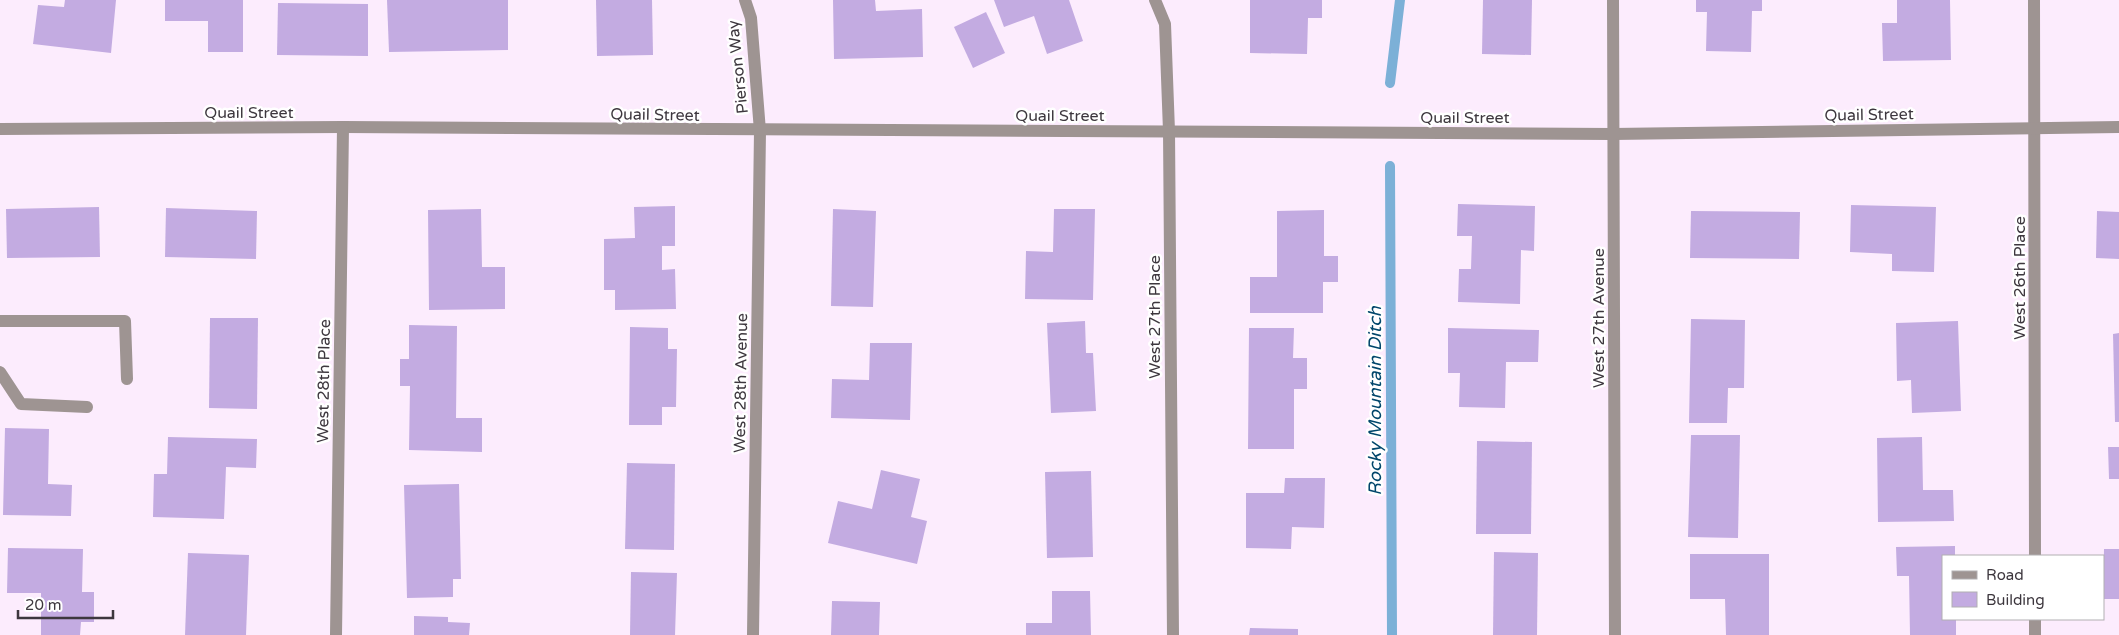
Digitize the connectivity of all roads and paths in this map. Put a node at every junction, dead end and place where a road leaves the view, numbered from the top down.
1 (745, 0) edge
2 (1155, 0) edge
3 (1613, 0) edge
4 (2034, 0) edge
5 (344, 127) junction
6 (2119, 127) edge
7 (2035, 128) junction
8 (0, 130) edge
9 (760, 131) junction
10 (1169, 131) junction
11 (1613, 134) junction
12 (0, 321) edge
13 (0, 372) edge
14 (128, 380) dead end
15 (88, 407) dead end
16 (2035, 555) edge
17 (2035, 620) edge
18 (336, 635) edge
19 (753, 635) edge
20 (1173, 635) edge
21 (1615, 635) edge
22 (2035, 635) edge

1 - 9 street, Pierson Way
2 - 10 street, West 27th Place
3 - 11 street, West 27th Avenue
4 - 7 street, West 26th Place
5 - 8 street, Quail Street
5 - 9 street, Quail Street
5 - 18 street, West 28th Place
6 - 7 street, Quail Street
7 - 11 street, Quail Street
7 - 16 street, West 26th Place
9 - 10 street, Quail Street
9 - 19 street, West 28th Avenue
10 - 11 street, Quail Street
10 - 20 street, West 27th Place
11 - 21 street, West 27th Avenue
12 - 14 street
13 - 15 street
17 - 22 street

